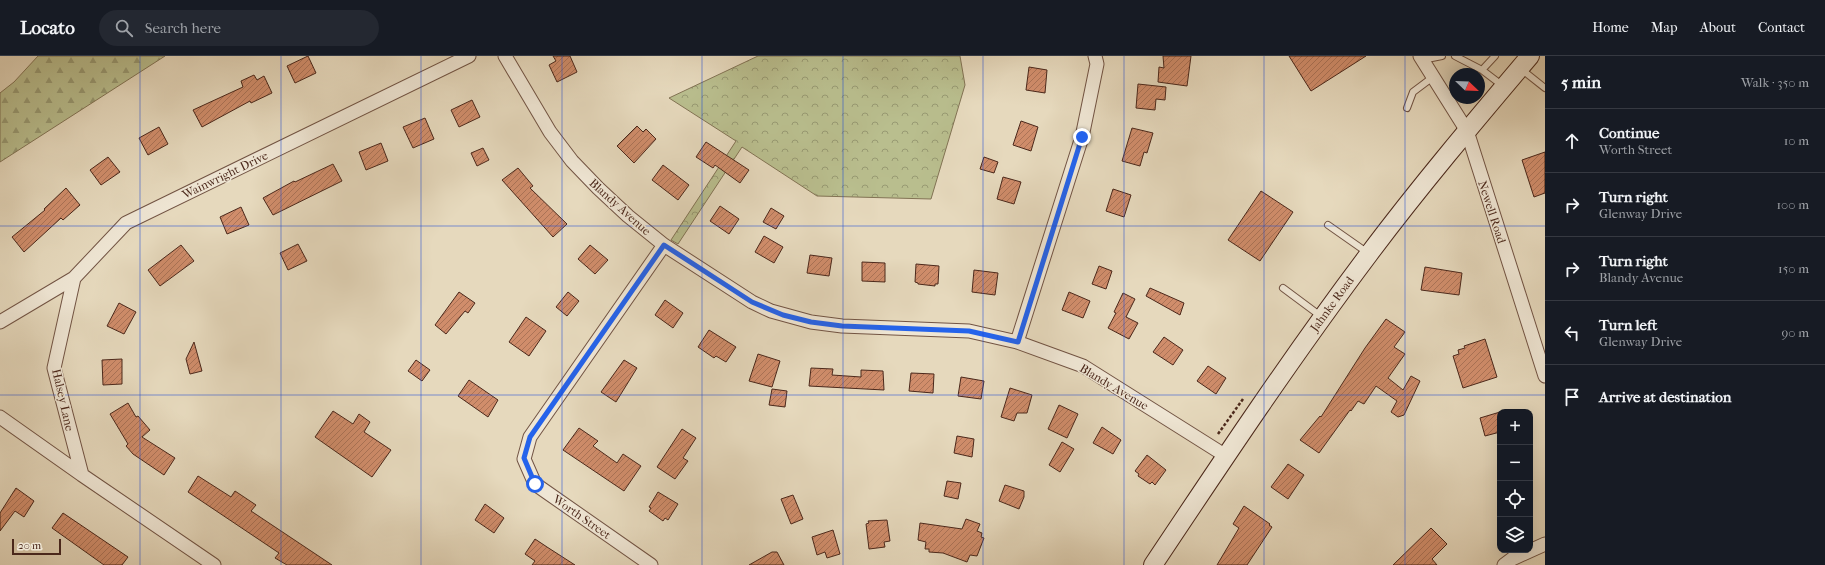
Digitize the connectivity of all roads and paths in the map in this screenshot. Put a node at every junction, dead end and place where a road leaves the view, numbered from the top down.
1 (469, 56) edge
2 (505, 56) edge
3 (1095, 56) edge
4 (1442, 56) edge
5 (1455, 56) edge
6 (1495, 56) edge
7 (1421, 58) edge
8 (1525, 62) edge
9 (1478, 68) edge
10 (1484, 68) edge
11 (1485, 72) edge
12 (1433, 77) junction
13 (1504, 87) junction
14 (1545, 88) edge
15 (1407, 108) dead end
16 (1467, 131) junction
17 (1328, 225) dead end
18 (664, 245) junction
19 (1369, 254) junction
20 (74, 278) junction
21 (1283, 288) dead end
22 (1322, 318) junction
23 (0, 322) edge
24 (1018, 342) junction
25 (1545, 376) edge
26 (0, 417) edge
27 (1226, 456) junction
28 (82, 475) junction
29 (1545, 544) edge
30 (214, 565) edge
31 (651, 565) edge
32 (1153, 565) edge
33 (1504, 565) edge

1 - 20 street, Wainwright Drive
2 - 18 street, Blandy Avenue
3 - 24 street
4 - 7 lane
5 - 9 lane
6 - 10 lane
7 - 12 street, Newell Road
8 - 13 main road, Jahnke Road
8 - 14 lane
11 - 13 lane
12 - 15 lane
12 - 16 street, Newell Road
13 - 16 main road, Jahnke Road
16 - 19 main road, Jahnke Road
16 - 25 street, Newell Road
17 - 19 lane
18 - 24 street, Blandy Avenue
18 - 31 street, Worth Street
19 - 22 main road, Jahnke Road
20 - 23 street, Wainwright Drive
20 - 28 street, Halsey Lane
21 - 22 lane
22 - 27 main road, Jahnke Road
24 - 27 street, Blandy Avenue
26 - 28 street
27 - 32 main road, Jahnke Road
28 - 30 street
29 - 33 street

